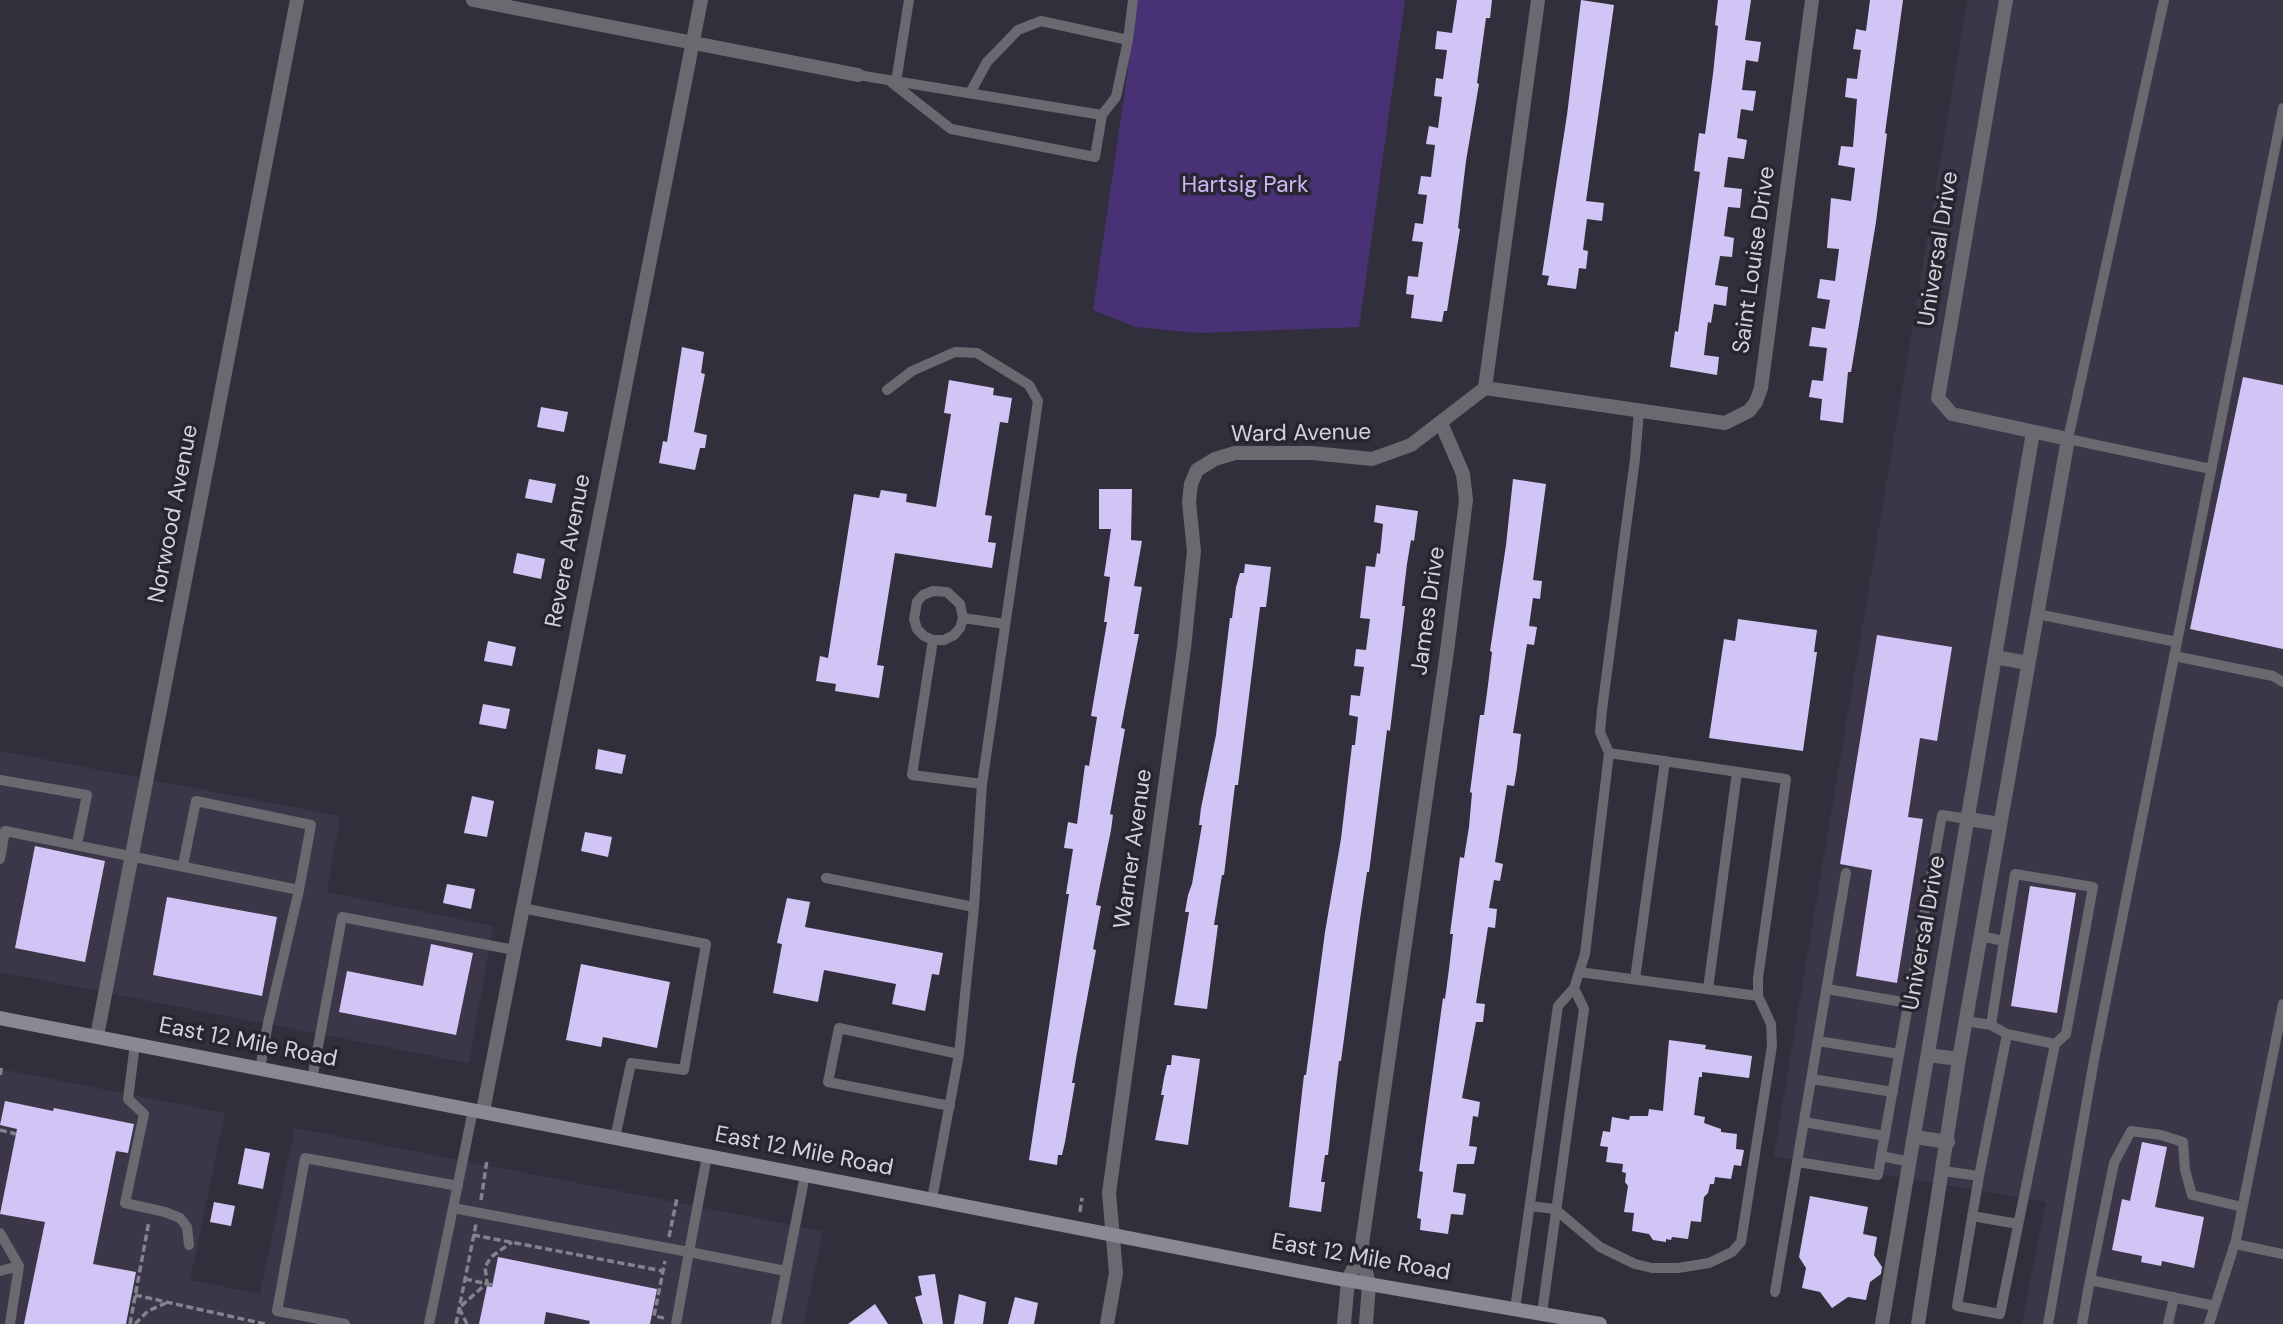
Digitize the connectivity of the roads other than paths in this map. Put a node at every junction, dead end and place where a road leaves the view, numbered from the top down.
1 (297, 0) edge
2 (473, 0) edge
3 (701, 0) edge
4 (909, 0) edge
5 (1133, 0) edge
6 (1538, 0) edge
7 (1812, 0) edge
8 (2004, 0) edge
9 (2164, 0) edge
10 (1128, 40) junction
11 (693, 42) junction
12 (858, 75) joint
13 (894, 82) junction
14 (970, 93) junction
15 (2283, 108) edge
16 (1102, 115) junction
17 (1485, 388) junction
18 (887, 390) dead end
19 (1639, 411) junction
20 (1441, 424) junction
21 (2033, 432) junction
22 (2067, 439) junction
23 (2211, 469) junction
24 (1197, 470) joint
25 (2037, 614) junction
26 (963, 618) junction
27 (1005, 624) junction
28 (933, 640) junction
29 (2177, 642) junction
30 (2174, 656) junction
31 (1995, 657) junction
32 (2028, 663) junction
33 (2283, 681) edge
34 (1609, 753) junction
35 (1665, 761) junction
36 (1737, 772) junction
37 (0, 780) edge
38 (982, 784) junction
39 (1968, 819) junction
40 (2000, 824) junction
41 (3, 830) edge
42 (77, 844) junction
43 (131, 855) junction
44 (0, 859) edge
45 (183, 866) junction
46 (1846, 873) dead end
47 (826, 878) dead end
48 (299, 890) junction
49 (974, 907) junction
50 (522, 908) junction
51 (1980, 936) junction
52 (2004, 941) junction
53 (514, 950) junction
54 (1579, 972) junction
55 (1635, 979) junction
56 (1574, 988) junction
57 (1708, 989) junction
58 (1827, 989) junction
59 (1758, 996) junction
60 (1908, 1003) junction
61 (2283, 1004) edge
62 (0, 1018) edge
63 (1965, 1021) junction
64 (1992, 1025) junction
65 (2007, 1034) junction
66 (97, 1036) junction
67 (1818, 1041) junction
68 (135, 1044) junction
69 (2055, 1044) junction
70 (959, 1054) junction
71 (1899, 1055) junction
72 (1928, 1055) junction
73 (1959, 1059) junction
74 (260, 1069) junction
75 (312, 1079) junction
76 (1812, 1079) junction
77 (1893, 1092) junction
78 (950, 1106) junction
79 (478, 1111) junction
80 (1804, 1122) junction
81 (1885, 1136) junction
82 (1915, 1137) junction
83 (615, 1138) junction
84 (1948, 1142) junction
85 (707, 1156) junction
86 (1881, 1156) junction
87 (1798, 1162) junction
88 (1911, 1163) junction
89 (1943, 1171) junction
90 (805, 1175) junction
91 (1979, 1176) junction
92 (458, 1186) junction
93 (932, 1199) junction
94 (1530, 1206) junction
95 (2242, 1207) junction
96 (453, 1208) junction
97 (1555, 1209) junction
98 (1972, 1216) junction
99 (2018, 1224) junction
100 (0, 1233) edge
101 (1113, 1235) junction
102 (2235, 1244) junction
103 (189, 1245) dead end
104 (689, 1252) junction
105 (1362, 1252) junction
106 (2283, 1254) edge
107 (19, 1266) junction
108 (0, 1271) edge
109 (786, 1271) junction
110 (1348, 1280) junction
111 (2090, 1280) junction
112 (1369, 1284) junction
113 (1776, 1292) dead end
114 (2174, 1297) junction
115 (2215, 1306) junction
116 (1515, 1309) junction
117 (1542, 1313) junction
118 (673, 1322) edge
119 (10, 1324) edge
120 (345, 1324) edge
121 (429, 1324) edge
122 (775, 1324) edge
123 (1107, 1324) edge
124 (1344, 1324) edge
125 (1366, 1324) edge
126 (1600, 1324) edge
127 (1882, 1324) edge
128 (1918, 1324) edge
129 (2048, 1324) edge
130 (2082, 1324) edge
131 (2168, 1324) edge
132 (2209, 1324) edge

1 - 43 street, Norwood Avenue
2 - 11 street
3 - 11 street, Revere Avenue
4 - 13 lane
5 - 10 lane
6 - 17 street
7 - 19 street, Saint Louise Drive
8 - 21 street, Universal Drive
9 - 22 lane
10 - 14 lane
10 - 16 lane
11 - 12 street
11 - 50 street, Revere Avenue
12 - 13 lane
13 - 14 lane
13 - 16 lane
14 - 16 lane
15 - 23 lane
17 - 19 street
17 - 20 street
18 - 27 lane
19 - 34 lane
20 - 24 street, Ward Avenue
20 - 105 street, James Drive
21 - 22 street, Universal Drive
21 - 31 street, Universal Drive
22 - 23 lane
22 - 25 street
23 - 29 lane
24 - 101 street, Warner Avenue
25 - 29 lane
25 - 32 street
26 - 27 lane
26 - 28 lane
26 - 28 lane
27 - 38 lane
28 - 38 lane
29 - 30 lane
30 - 33 lane
30 - 129 lane
31 - 32 street
31 - 39 street, Universal Drive
32 - 40 street
34 - 35 lane
34 - 54 lane
35 - 36 lane
35 - 55 lane
36 - 57 lane
36 - 59 lane
37 - 42 lane
38 - 49 lane
39 - 40 street
39 - 60 lane
39 - 72 street, Universal Drive
40 - 51 street
41 - 42 lane
41 - 44 lane
42 - 43 lane
43 - 45 lane
43 - 66 street, Norwood Avenue
45 - 48 lane
45 - 48 lane
46 - 58 lane
47 - 49 lane
48 - 74 lane
49 - 70 lane
50 - 53 street, Revere Avenue
50 - 83 lane
51 - 52 lane
51 - 63 street
52 - 64 lane
52 - 69 lane
53 - 75 lane
53 - 79 street, Revere Avenue
54 - 55 lane
54 - 56 lane
55 - 57 lane
56 - 94 lane
56 - 97 lane
57 - 59 lane
58 - 60 lane
58 - 67 lane
59 - 97 lane
60 - 71 lane
61 - 95 lane
62 - 66 main road, East 12 Mile Road
63 - 64 lane
63 - 73 street
64 - 65 lane
65 - 69 lane
65 - 91 lane
66 - 68 main road, East 12 Mile Road
67 - 71 lane
67 - 76 lane
68 - 74 main road, East 12 Mile Road
68 - 103 lane
69 - 99 lane
70 - 78 lane
70 - 78 lane
71 - 77 lane
72 - 73 street
72 - 82 street, Universal Drive
73 - 84 street
74 - 75 main road, East 12 Mile Road
75 - 79 main road, East 12 Mile Road
76 - 77 lane
76 - 80 lane
77 - 81 lane
78 - 93 lane
79 - 83 main road, East 12 Mile Road
79 - 92 lane
80 - 81 lane
80 - 87 lane
81 - 86 lane
82 - 84 street
82 - 88 street, Universal Drive
83 - 85 main road, East 12 Mile Road
84 - 89 street
85 - 90 main road, East 12 Mile Road
85 - 104 lane
86 - 87 lane
86 - 88 lane
87 - 113 lane
88 - 127 street, Universal Drive
89 - 91 lane
89 - 128 street
90 - 93 main road, East 12 Mile Road
90 - 109 lane
91 - 98 lane
92 - 96 lane
92 - 120 lane
93 - 101 main road, East 12 Mile Road
94 - 97 lane
94 - 116 lane
95 - 102 lane
95 - 111 lane
96 - 104 lane
96 - 121 lane
97 - 117 lane
98 - 99 lane
98 - 99 lane
100 - 107 lane
101 - 110 main road, East 12 Mile Road
101 - 123 street, Warner Avenue
102 - 106 lane
102 - 115 lane
104 - 109 lane
104 - 118 lane
105 - 110 street, James Drive
105 - 112 street, James Drive
107 - 108 lane
107 - 119 lane
109 - 122 lane
110 - 112 main road, East 12 Mile Road
110 - 124 street, James Drive
111 - 114 lane
111 - 130 lane
112 - 116 main road, East 12 Mile Road
112 - 125 street, James Drive
114 - 115 lane
114 - 131 lane
115 - 132 lane
116 - 117 main road, East 12 Mile Road
117 - 126 main road, East 12 Mile Road

